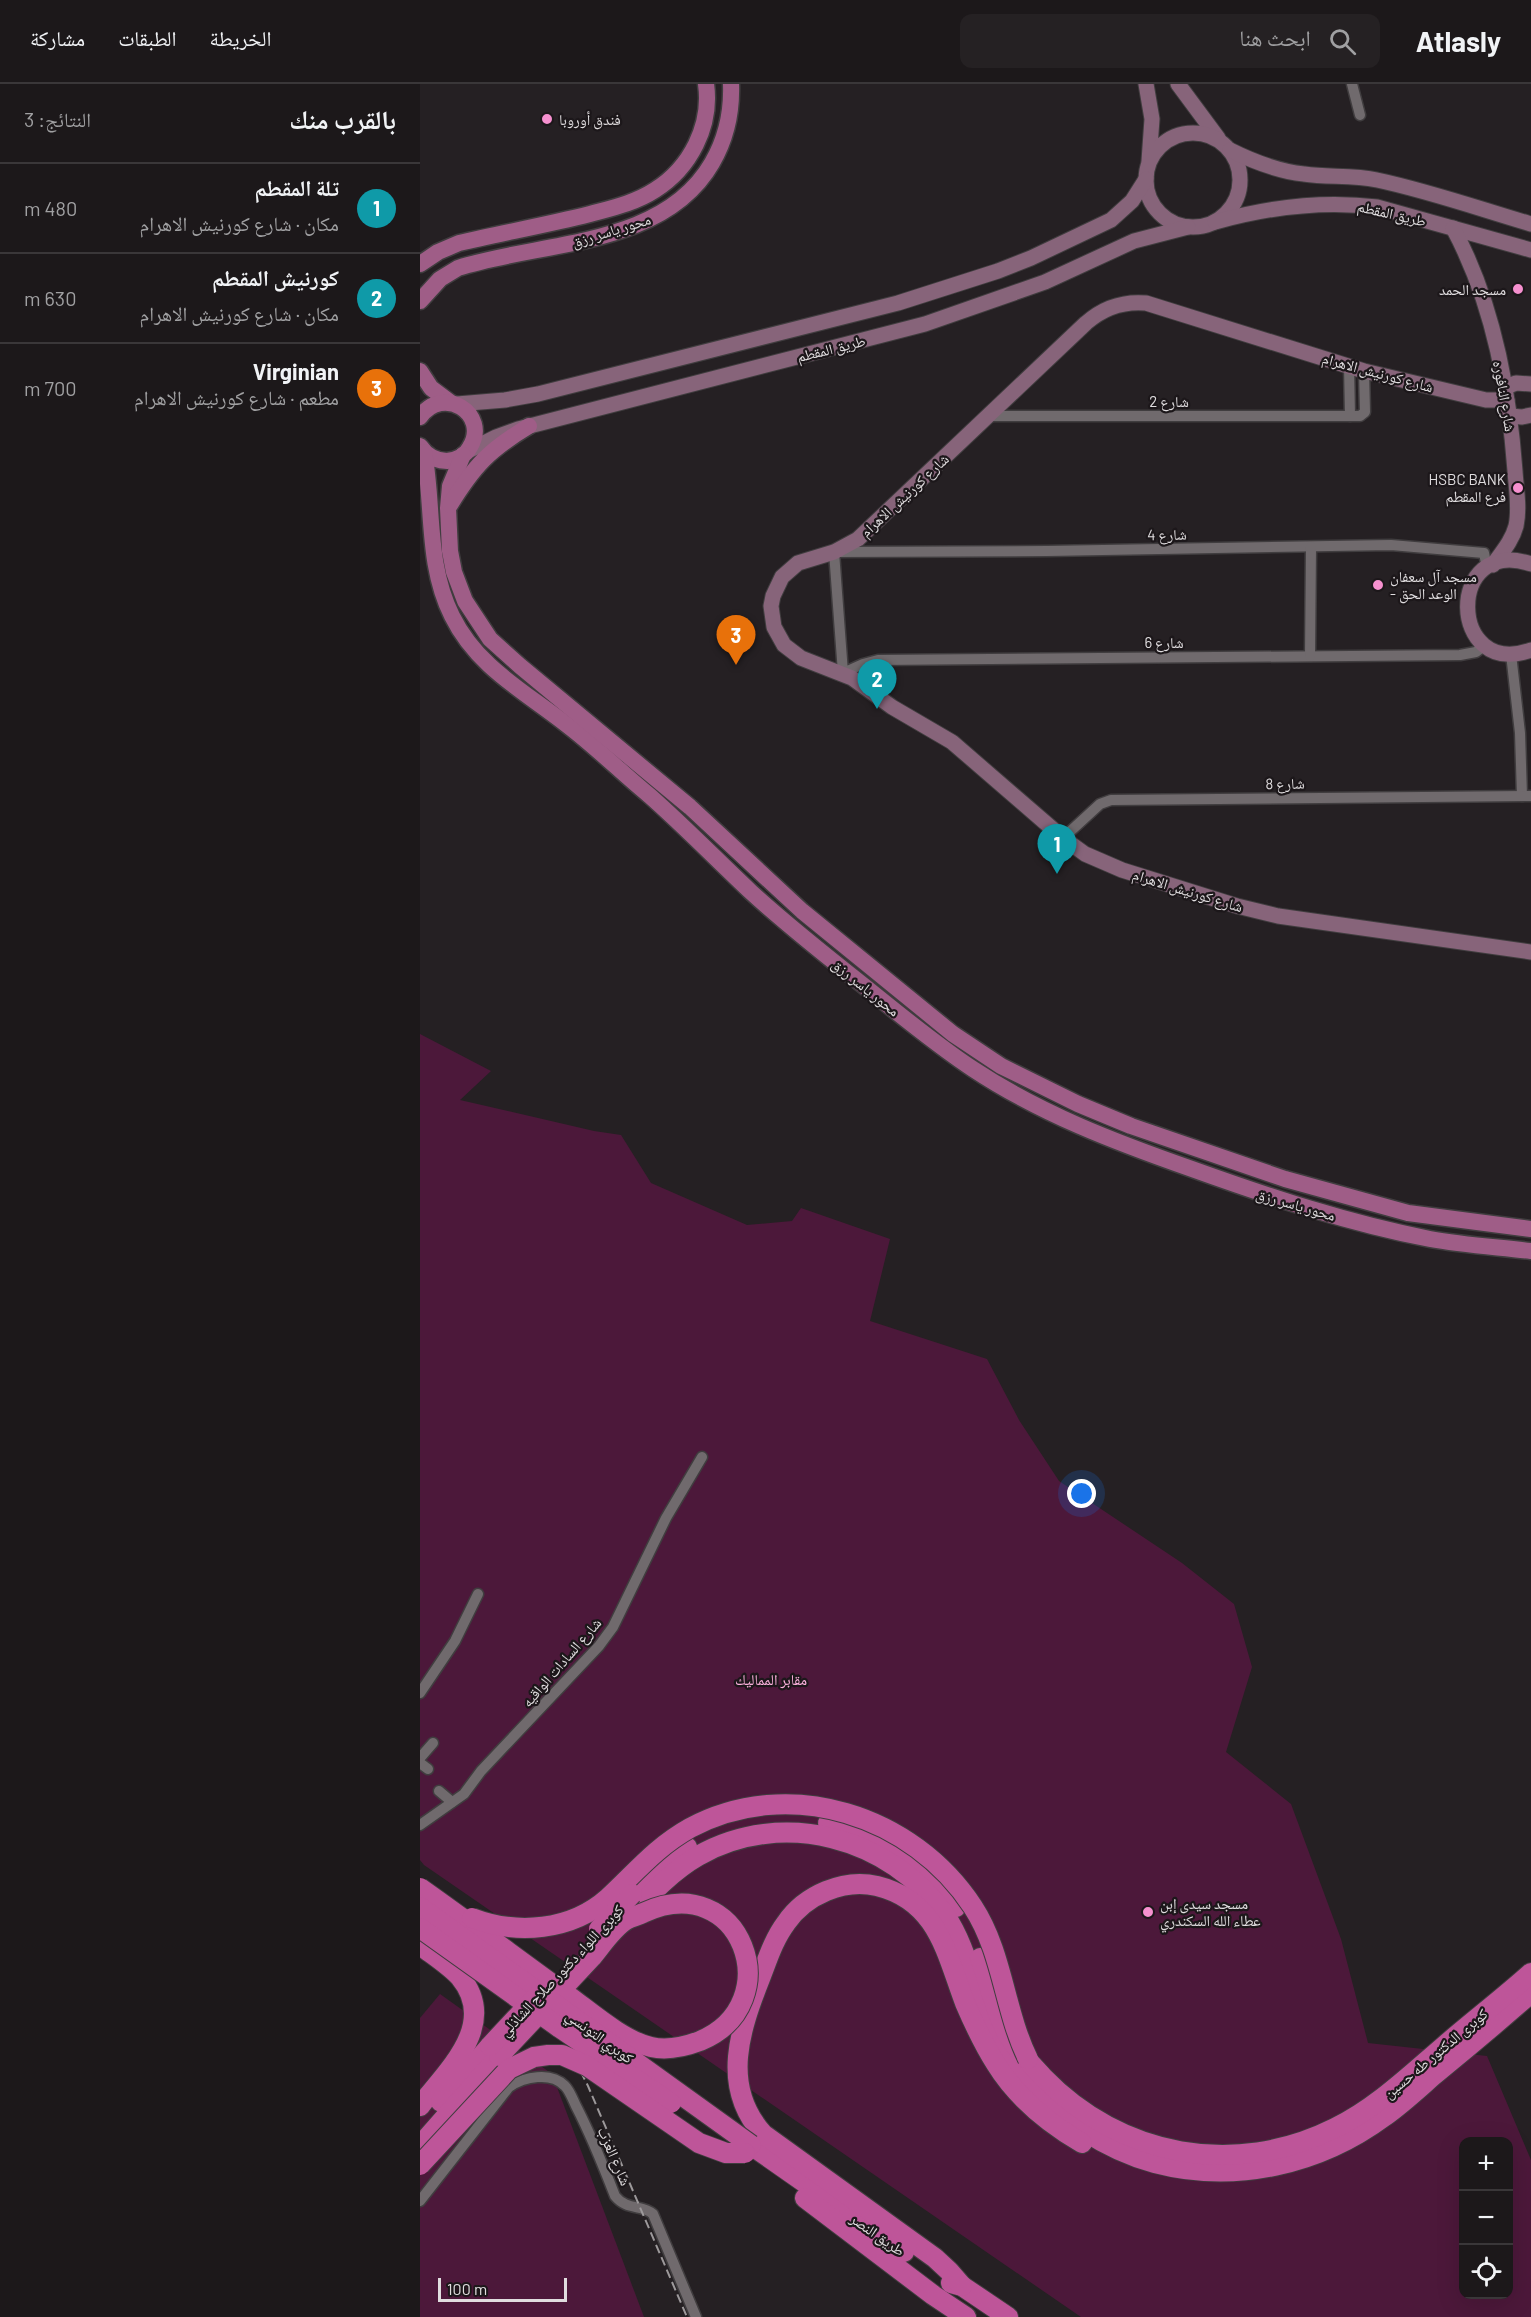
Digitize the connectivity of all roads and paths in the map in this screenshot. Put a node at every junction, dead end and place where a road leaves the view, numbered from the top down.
1 (706, 84) edge
2 (731, 84) edge
3 (1146, 84) edge
4 (1178, 84) edge
5 (1352, 84) edge
6 (1360, 115) dead end
7 (1225, 145) junction
8 (1147, 171) junction
9 (1215, 222) junction
10 (1531, 224) edge
11 (1188, 227) junction
12 (1453, 228) junction
13 (1531, 250) edge
14 (438, 252) junction
15 (420, 255) edge
16 (420, 264) edge
17 (420, 301) edge
18 (1356, 369) junction
19 (420, 371) edge
20 (1531, 384) edge
21 (1508, 401) junction
22 (454, 404) junction
23 (1531, 415) edge
24 (988, 416) junction
25 (420, 417) edge
26 (529, 426) junction
27 (422, 449) edge
28 (466, 453) junction
29 (448, 508) junction
30 (1311, 547) junction
31 (834, 552) junction
32 (1531, 564) edge
33 (1490, 566) junction
34 (1485, 645) junction
35 (1531, 650) edge
36 (1511, 654) junction
37 (1310, 656) junction
38 (843, 673) junction
39 (1526, 732) edge
40 (1526, 796) edge
41 (1063, 838) junction
42 (1531, 952) edge
43 (1531, 1230) edge
44 (1531, 1251) edge
45 (702, 1457) dead end
46 (478, 1594) dead end
47 (420, 1693) edge
48 (433, 1743) dead end
49 (422, 1761) edge
50 (439, 1791) dead end
51 (452, 1802) junction
52 (420, 1825) edge
53 (420, 1888) edge
54 (444, 1905) junction
55 (420, 1907) edge
56 (625, 1921) junction
57 (420, 1928) edge
58 (420, 1945) edge
59 (1531, 1973) edge
60 (1531, 1993) edge
61 (495, 2051) junction
62 (1028, 2059) junction
63 (420, 2106) edge
64 (420, 2126) edge
65 (1338, 2136) junction
66 (420, 2146) edge
67 (748, 2149) junction
68 (420, 2165) edge
69 (1177, 2168) junction
70 (420, 2201) edge
71 (962, 2286) junction
72 (696, 2317) edge
73 (966, 2317) edge
74 (1008, 2317) edge

1 - 14 main road, محور ياسر رزق
2 - 17 main road, محور ياسر رزق
3 - 8 main road
4 - 7 main road
5 - 6 street
7 - 8 main road
7 - 9 main road
7 - 10 main road, طريق المقطم
8 - 11 main road
8 - 22 main road, طريق المقطم
9 - 11 main road
9 - 12 main road, طريق المقطم
11 - 26 main road, طريق المقطم
12 - 13 main road, طريق المقطم
12 - 21 main road, شارع النافوره
14 - 15 street
14 - 16 main road, محور ياسر رزق
18 - 21 main road, شارع كورنيش الاهرام
18 - 24 street, شارع 2
18 - 24 main road, شارع كورنيش الاهرام
19 - 22 main road
20 - 21 main road
21 - 23 main road
21 - 33 main road, شارع النافوره
22 - 25 main road
22 - 28 main road, محور ياسر رزق
24 - 31 main road, شارع كورنيش الاهرام
26 - 28 main road, طريق المقطم
26 - 29 main road
27 - 28 main road
27 - 44 main road, محور ياسر رزق
28 - 29 main road, محور ياسر رزق
29 - 43 main road, محور ياسر رزق
30 - 31 street, شارع 4
30 - 33 street, شارع 4
30 - 37 street
31 - 38 street
31 - 38 main road, شارع كورنيش الاهرام
32 - 33 main road
33 - 34 main road, شارع النافوره
34 - 36 main road
34 - 37 street, شارع 6
35 - 36 main road
36 - 39 street
37 - 38 street, شارع 6
38 - 41 main road, شارع كورنيش الاهرام
39 - 40 street
40 - 41 street, شارع 8
41 - 42 main road, شارع كورنيش الاهرام
45 - 51 street, شارع السادات الواقيه
46 - 47 street
48 - 49 street
50 - 51 street
51 - 52 street, شارع السادات الواقيه
53 - 54 highway, bridge
54 - 56 highway, bridge
54 - 62 highway, bridge
55 - 67 highway, كوبري التونسي, bridge
56 - 61 highway, كوبرى اللواء دكتور صلاح الشاذلي, bridge
56 - 69 highway, كوبرى اللواء دكتور صلاح الشاذلي
57 - 67 highway, كوبري التونسي, bridge
58 - 63 highway
59 - 65 highway, كوبرى الدكتور طه حسين
60 - 65 highway, كوبرى الدكتور طه حسين
61 - 62 highway, كوبرى اللواء دكتور صلاح الشاذلي, bridge
61 - 64 highway
61 - 66 highway
62 - 65 highway
65 - 69 highway
67 - 68 highway, bridge
67 - 71 highway, طريق النصر
67 - 73 highway, طريق النصر
69 - 71 highway
70 - 72 street, شارع العزب
71 - 74 highway, طريق النصر

